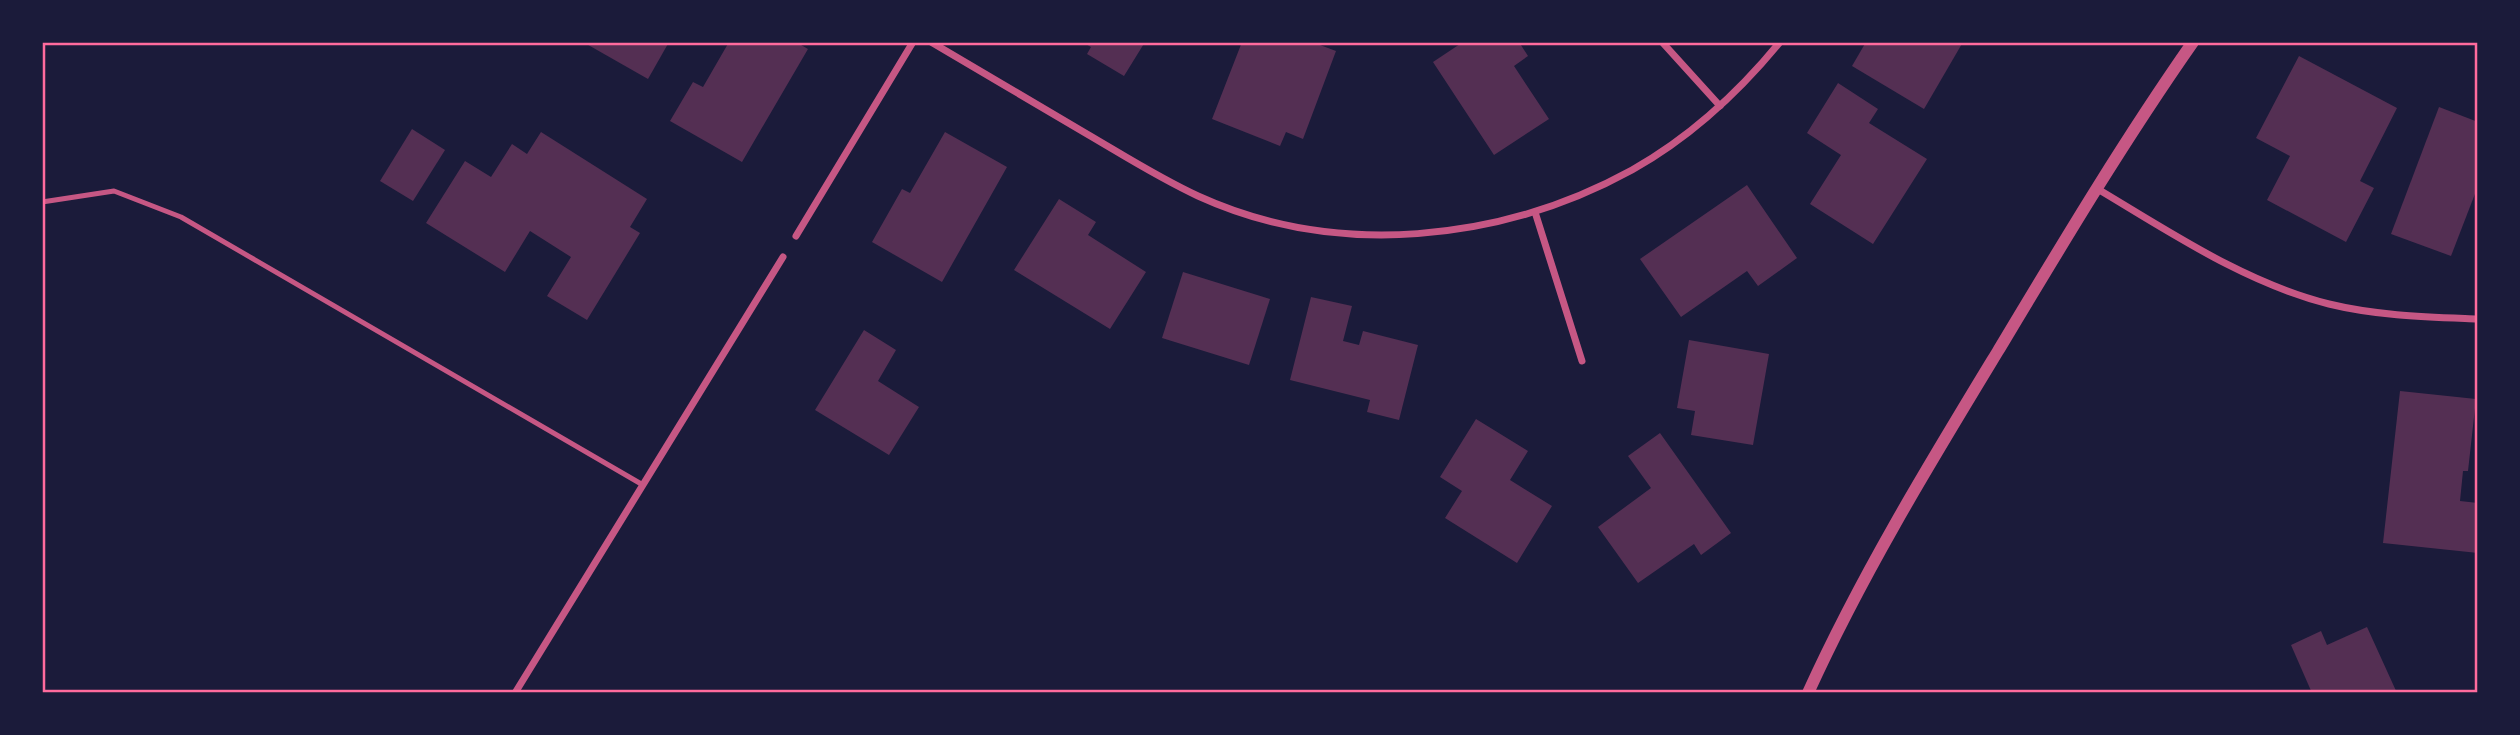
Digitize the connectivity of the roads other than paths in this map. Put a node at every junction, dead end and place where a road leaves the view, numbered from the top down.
1 (913, 42) edge
2 (931, 42) edge
3 (1662, 42) edge
4 (1780, 42) edge
5 (2193, 42) edge
6 (1720, 106) junction
7 (2096, 188) junction
8 (42, 202) edge
9 (1535, 212) junction
10 (796, 236) dead end
11 (783, 257) dead end
12 (2478, 319) edge
13 (1581, 360) dead end
14 (643, 485) junction
15 (515, 693) edge
16 (1808, 693) edge

1 - 10 street
2 - 9 street
3 - 6 street
4 - 6 street
5 - 7 street
6 - 9 street
7 - 12 street
7 - 16 street
8 - 14 lane
9 - 13 street
11 - 14 street
14 - 15 street

